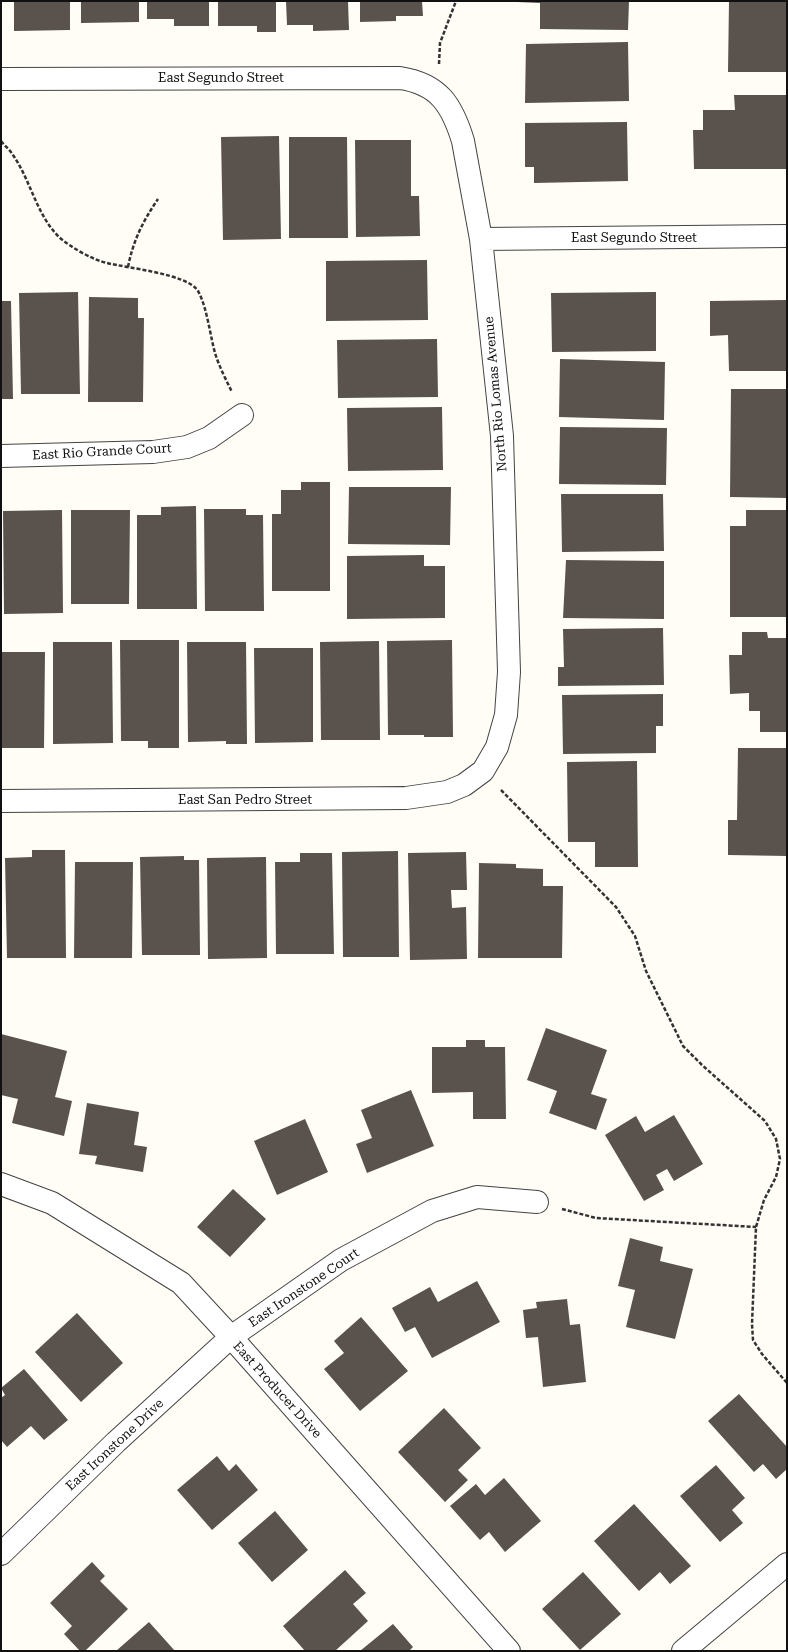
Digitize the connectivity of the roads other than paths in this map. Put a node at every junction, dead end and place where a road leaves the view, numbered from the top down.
1 (1, 79) edge
2 (438, 92) joint
3 (787, 236) edge
4 (481, 239) junction
5 (242, 415) road end
6 (1, 456) edge
7 (483, 771) joint
8 (1, 801) edge
9 (1, 1184) edge
10 (537, 1202) road end
11 (231, 1338) junction
12 (1, 1554) edge
13 (787, 1564) edge
14 (509, 1651) edge
15 (683, 1651) edge

1 - 2 street, East Segundo Street
2 - 4 street, North Rio Lomas Avenue
3 - 4 street, East Segundo Street
4 - 7 street, North Rio Lomas Avenue
5 - 6 street, East Rio Grande Court
7 - 8 street, East San Pedro Street
9 - 11 street, East Producer Drive
10 - 11 street, East Ironstone Court
11 - 12 street, East Ironstone Drive
11 - 14 street, East Producer Drive
13 - 15 street

